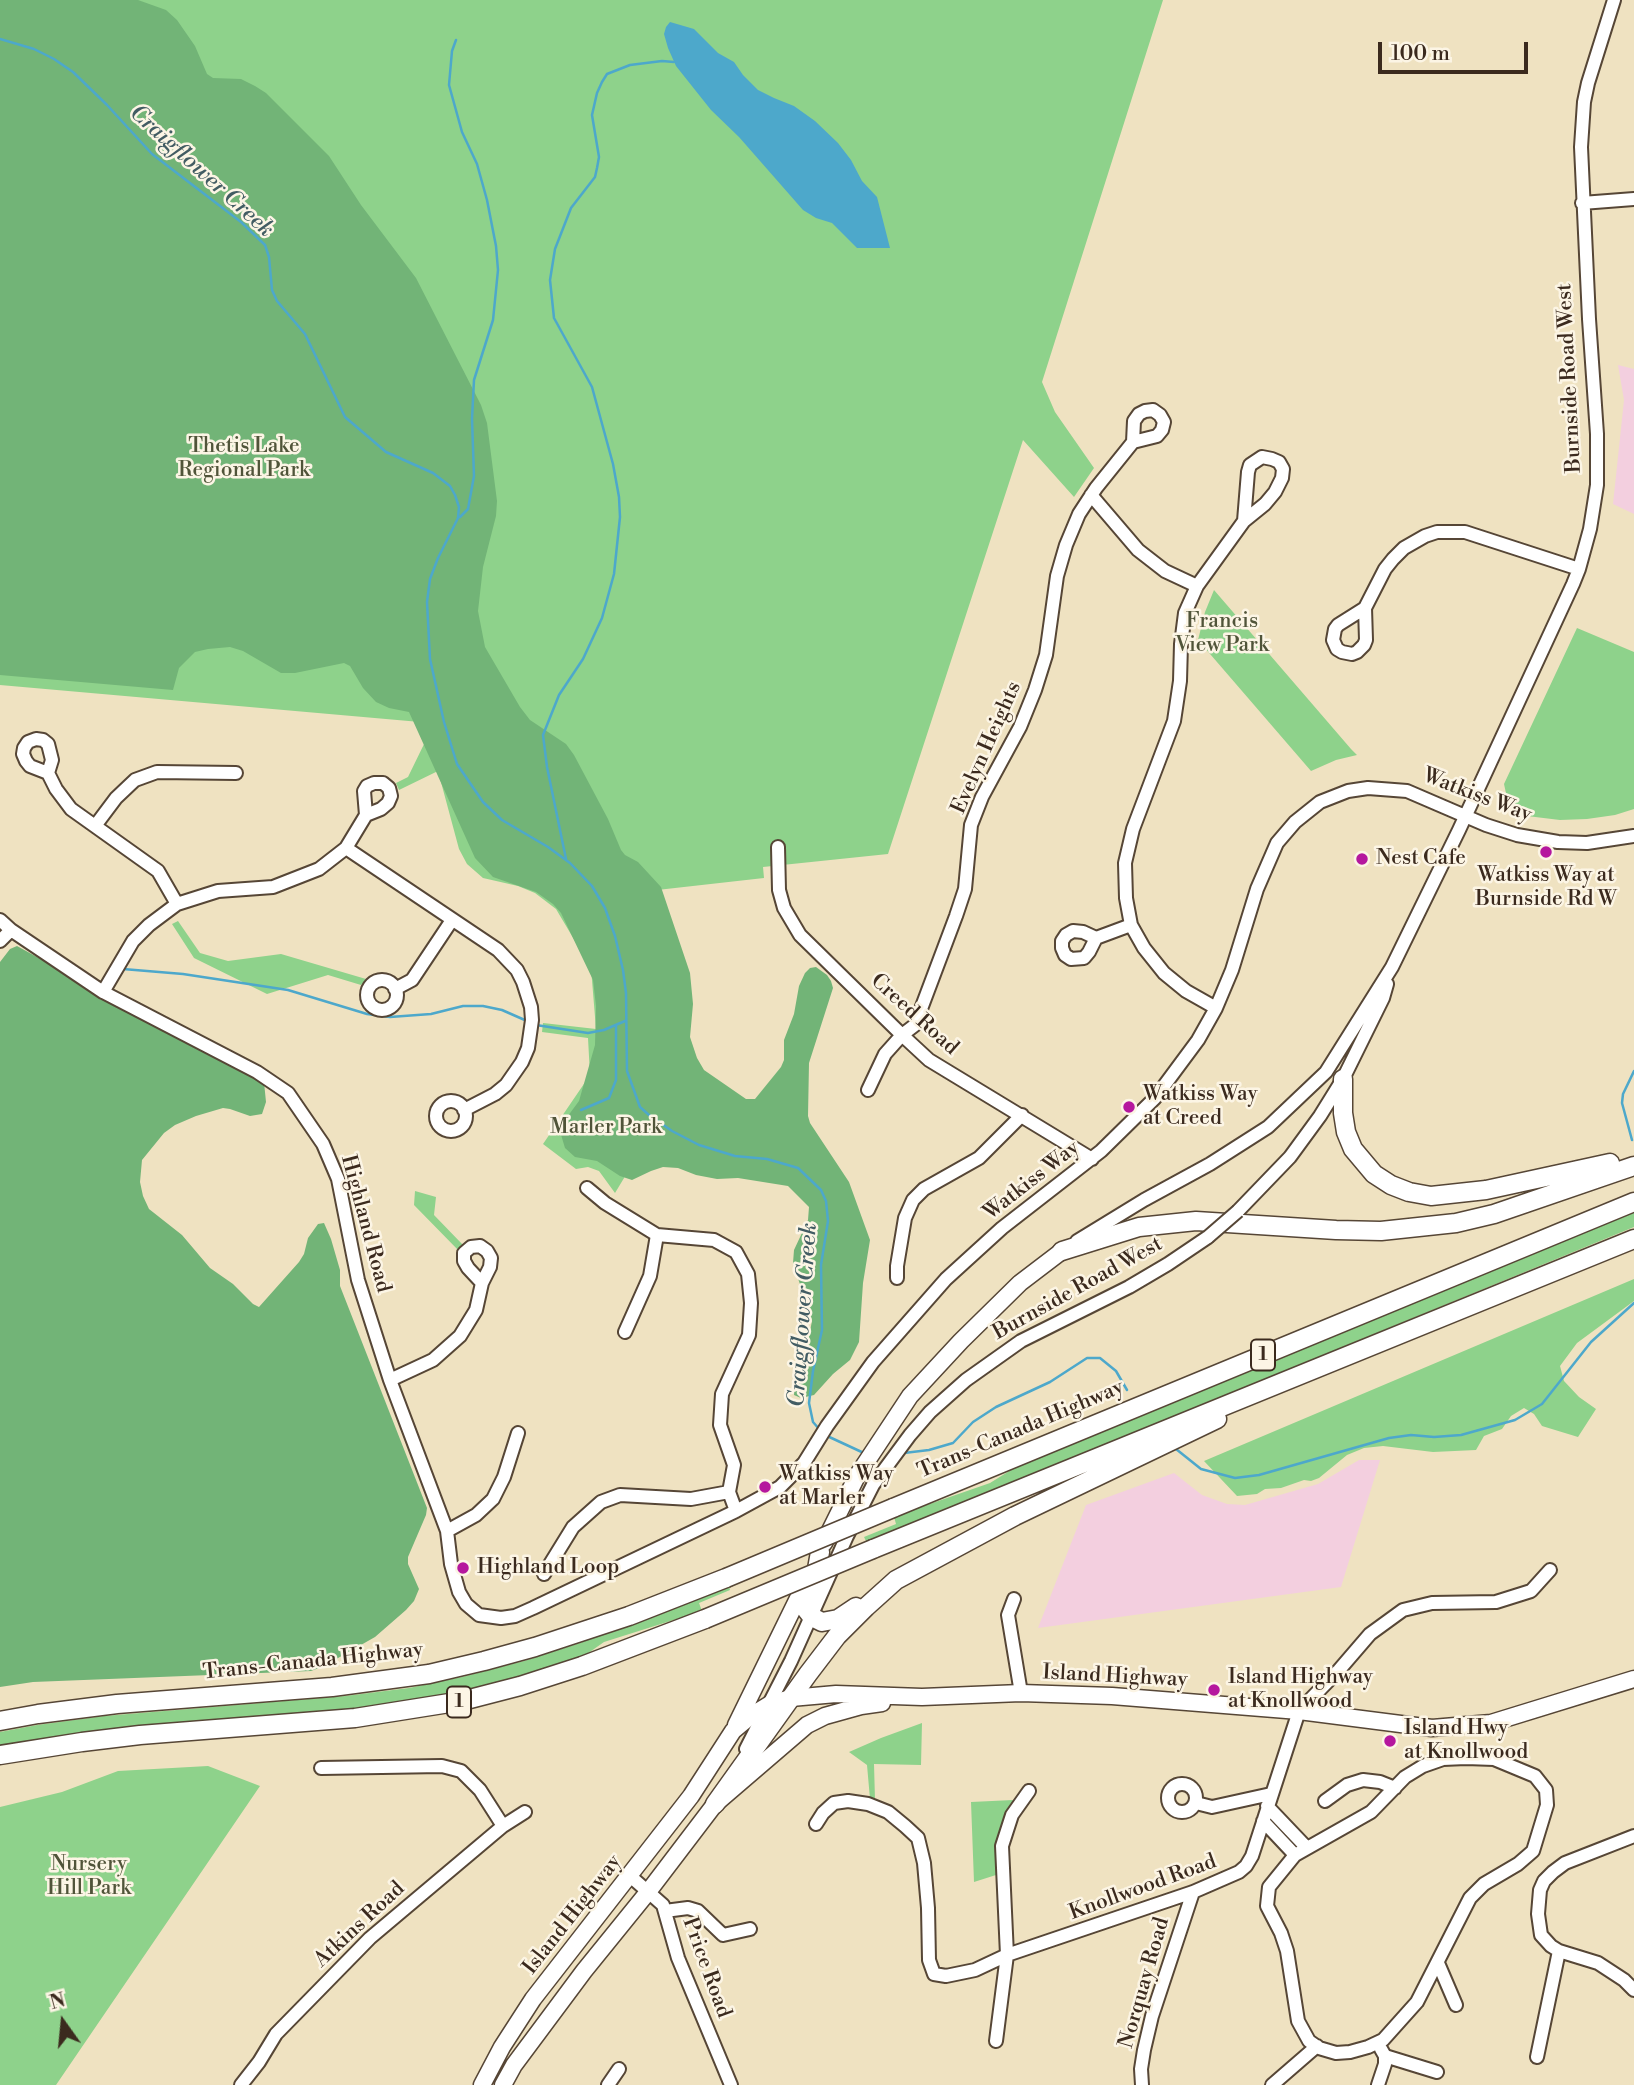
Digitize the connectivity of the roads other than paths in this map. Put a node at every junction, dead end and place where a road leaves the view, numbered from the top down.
1 (1614, 0) edge
2 (1634, 199) edge
3 (1582, 203) junction
4 (1133, 442) dead end
5 (1091, 495) junction
6 (1244, 521) junction
7 (1579, 569) junction
8 (1197, 586) junction
9 (1365, 608) dead end
10 (48, 773) dead end
11 (236, 774) dead end
12 (366, 815) dead end
13 (1465, 815) junction
14 (95, 826) junction
15 (1634, 836) edge
16 (778, 847) dead end
17 (346, 848) junction
18 (177, 904) junction
19 (0, 920) edge
20 (452, 920) junction
21 (1131, 925) junction
22 (11, 930) junction
23 (1096, 938) dead end
24 (0, 941) edge
25 (1392, 967) junction
26 (395, 989) dead end
27 (103, 992) junction
28 (1216, 1009) junction
29 (902, 1035) junction
30 (1343, 1079) junction
31 (868, 1090) dead end
32 (464, 1110) dead end
33 (1022, 1115) junction
34 (1634, 1157) edge
35 (1091, 1159) junction
36 (1634, 1166) edge
37 (587, 1188) dead end
38 (1634, 1202) edge
39 (657, 1235) junction
40 (1634, 1238) edge
41 (1062, 1251) junction
42 (897, 1278) dead end
43 (482, 1283) dead end
44 (625, 1332) dead end
45 (1324, 1366) junction
46 (390, 1380) junction
47 (519, 1433) dead end
48 (729, 1492) junction
49 (736, 1511) junction
50 (447, 1531) junction
51 (820, 1552) junction
52 (1550, 1570) dead end
53 (544, 1574) dead end
54 (896, 1580) junction
55 (1014, 1599) dead end
56 (812, 1617) junction
57 (1634, 1678) edge
58 (1021, 1693) junction
59 (922, 1697) junction
60 (791, 1698) junction
61 (770, 1704) junction
62 (1299, 1711) junction
63 (0, 1721) edge
64 (733, 1731) junction
65 (0, 1755) edge
66 (321, 1768) dead end
67 (1395, 1788) junction
68 (1029, 1791) dead end
69 (1269, 1800) junction
70 (1325, 1801) dead end
71 (1196, 1803) dead end
72 (715, 1804) junction
73 (525, 1812) dead end
74 (1263, 1821) junction
75 (816, 1824) dead end
76 (503, 1826) junction
77 (1634, 1836) edge
78 (1307, 1847) junction
79 (1295, 1855) junction
80 (629, 1875) junction
81 (648, 1892) junction
82 (1193, 1892) junction
83 (665, 1911) junction
84 (750, 1929) dead end
85 (1559, 1951) junction
86 (1007, 1955) junction
87 (1438, 1963) junction
88 (1634, 1990) edge
89 (1456, 2005) dead end
90 (996, 2041) dead end
91 (1378, 2043) junction
92 (1317, 2046) junction
93 (1385, 2056) junction
94 (1537, 2057) dead end
95 (619, 2069) dead end
96 (1437, 2073) dead end
97 (241, 2085) edge
98 (482, 2085) edge
99 (503, 2085) edge
100 (608, 2085) edge
101 (732, 2085) edge
102 (1142, 2085) edge
103 (1272, 2085) edge
104 (1378, 2085) edge

1 - 3 street, Burnside Road West
2 - 3 street
3 - 7 street, Burnside Road West
4 - 5 street, Evelyn Heights
5 - 8 street
5 - 29 street, Evelyn Heights
6 - 6 street
6 - 8 street
7 - 9 street
7 - 13 street, Burnside Road West
8 - 21 street
10 - 14 street
11 - 14 street
12 - 17 street
13 - 15 street, Watkiss Way
13 - 25 street, Burnside Road West
13 - 28 street, Watkiss Way
14 - 18 street
16 - 29 street, Creed Road
17 - 18 street
17 - 20 street
18 - 27 street
19 - 22 street, Highland Road
20 - 26 street
20 - 32 street
21 - 23 street
21 - 28 street
22 - 24 street
22 - 27 street, Highland Road
25 - 30 street, Burnside Road West
25 - 41 street, Burnside Road West
27 - 46 street, Highland Road
28 - 35 street, Watkiss Way
29 - 31 street, Evelyn Heights
29 - 33 street, Creed Road
30 - 34 highway
30 - 56 street, Burnside Road West, bridge
33 - 35 street, Creed Road
33 - 42 street
35 - 49 street, Watkiss Way
36 - 41 highway
37 - 39 street
38 - 63 highway, Trans-Canada Highway / 1, bridge
39 - 44 street
39 - 48 street
40 - 45 highway, 1
41 - 51 main road, Burnside Road West
43 - 46 street
45 - 54 highway
45 - 65 highway, 1, bridge
46 - 50 street, Highland Road
47 - 50 street
48 - 49 street
48 - 53 street
49 - 50 street, Watkiss Way
51 - 56 highway
51 - 64 main road, Burnside Road West
52 - 62 street
54 - 56 highway
54 - 60 highway
55 - 58 street
56 - 61 street, Burnside Road West
57 - 62 main road, Island Highway
58 - 59 main road, Island Highway
58 - 62 main road, Island Highway
59 - 60 main road, Island Highway
59 - 72 main road, Island Highway
60 - 61 main road, Island Highway
60 - 72 highway
61 - 64 main road, Island Highway
61 - 72 street, Burnside Road West
62 - 69 street, Knollwood Road
64 - 80 main road, Island Highway
66 - 76 street
67 - 70 street
67 - 78 street
67 - 87 street
68 - 86 street
69 - 71 street
69 - 74 street, Knollwood Road
69 - 78 street
72 - 81 main road, Island Highway
73 - 76 street, Atkins Road
74 - 79 street
74 - 82 street, Knollwood Road
75 - 86 street, Knollwood Road
76 - 97 street, Atkins Road
77 - 85 street
78 - 79 street
79 - 92 street
80 - 81 street, Price Road
80 - 98 main road, Island Highway
81 - 83 street, Price Road
81 - 99 main road, Island Highway
82 - 86 street, Knollwood Road
82 - 102 street, Norquay Road
83 - 84 street
83 - 101 street, Price Road
85 - 88 street
85 - 94 street
86 - 90 street
87 - 89 street
87 - 91 street
91 - 92 street
91 - 93 street
92 - 103 street
93 - 96 street
93 - 104 street
95 - 100 street

